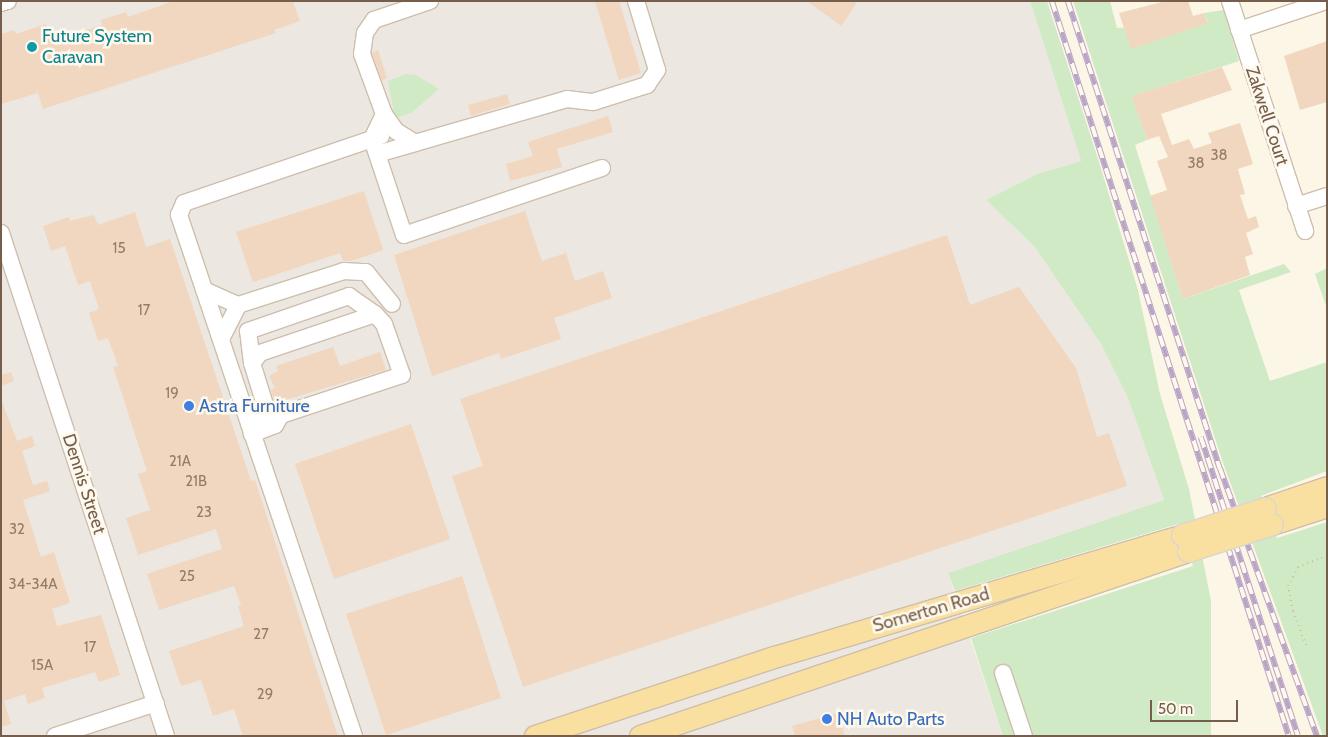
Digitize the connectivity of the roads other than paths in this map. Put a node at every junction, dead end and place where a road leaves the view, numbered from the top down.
1 (8, 1) edge
2 (430, 1) edge
3 (636, 1) edge
4 (1230, 1) edge
5 (1326, 1) edge
6 (1, 3) edge
7 (1239, 30) junction
8 (384, 114) junction
9 (396, 131) junction
10 (415, 143) junction
11 (374, 147) junction
12 (602, 168) dead end
13 (1327, 196) edge
14 (1296, 206) junction
15 (1304, 231) dead end
16 (1, 233) edge
17 (204, 290) junction
18 (392, 304) dead end
19 (238, 305) junction
20 (375, 314) junction
21 (221, 339) junction
22 (252, 363) junction
23 (251, 429) junction
24 (1327, 487) edge
25 (1327, 506) edge
26 (1268, 516) junction
27 (1185, 543) junction
28 (1003, 673) dead end
29 (156, 702) junction
30 (55, 736) edge
31 (166, 736) edge
32 (354, 736) edge
33 (535, 736) edge
34 (640, 736) edge
35 (1024, 736) edge

1 - 6 street
2 - 8 street
3 - 10 street
4 - 7 street, Zakwell Court
5 - 7 street
7 - 14 street, Zakwell Court
8 - 9 street
8 - 11 street
9 - 10 street
9 - 11 street
10 - 11 street
11 - 12 street
11 - 17 street
13 - 14 street
14 - 15 street, Zakwell Court
16 - 29 street, Dennis Street
17 - 19 street
17 - 21 street
18 - 19 street
19 - 21 street
20 - 22 street
20 - 22 street
20 - 23 street
21 - 23 street
22 - 23 street
23 - 32 street
24 - 26 main road, Somerton Road
25 - 26 main road, Somerton Road
26 - 27 main road, Somerton Road, bridge
27 - 33 main road, Somerton Road
27 - 34 main road, Somerton Road
28 - 35 street
29 - 30 street
29 - 31 street, Dennis Street

